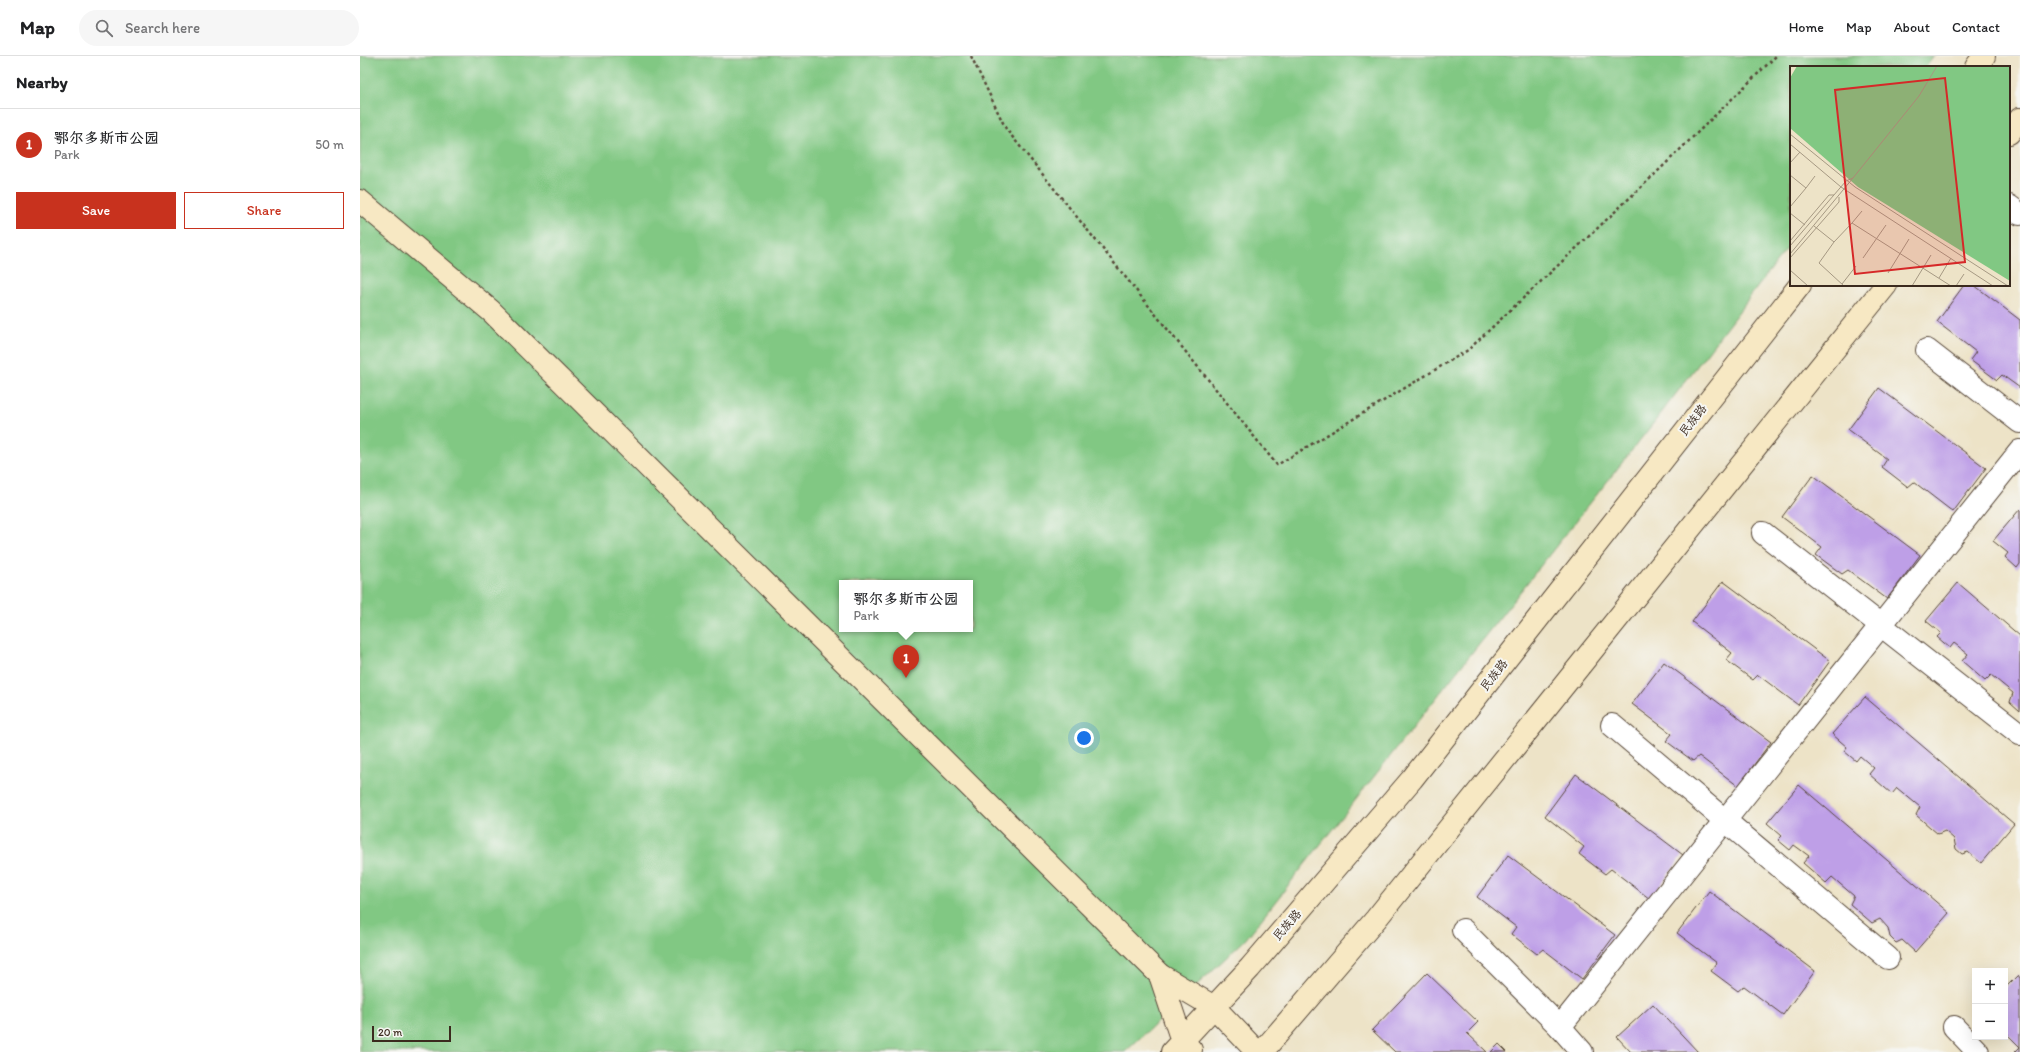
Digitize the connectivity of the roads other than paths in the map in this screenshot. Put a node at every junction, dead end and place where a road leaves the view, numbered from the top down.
1 (1984, 56) edge
2 (1977, 66) edge
3 (2020, 119) edge
4 (2010, 132) edge
5 (360, 201) edge
6 (2010, 207) edge
7 (2020, 214) edge
8 (1799, 286) edge
9 (1885, 286) edge
10 (1927, 350) dead end
11 (2020, 422) edge
12 (2020, 452) edge
13 (1763, 533) dead end
14 (1881, 625) junction
15 (1612, 725) dead end
16 (2020, 734) edge
17 (1725, 820) junction
18 (1463, 930) dead end
19 (1888, 958) dead end
20 (1160, 975) junction
21 (1214, 1007) junction
22 (1560, 1027) junction
23 (1954, 1027) dead end
24 (1182, 1048) edge
25 (1257, 1052) edge
26 (1262, 1052) edge
27 (1582, 1052) edge
28 (1978, 1052) edge

1 - 2 street
3 - 4 street
5 - 20 street
6 - 7 street
8 - 21 street, 民族路
9 - 26 street
10 - 11 street
12 - 14 street
13 - 14 street
14 - 16 street
14 - 17 street
15 - 17 street
17 - 19 street
17 - 22 street
18 - 22 street
20 - 21 street
20 - 24 street
21 - 24 street, 民族路
21 - 25 street
22 - 27 street
23 - 28 street

